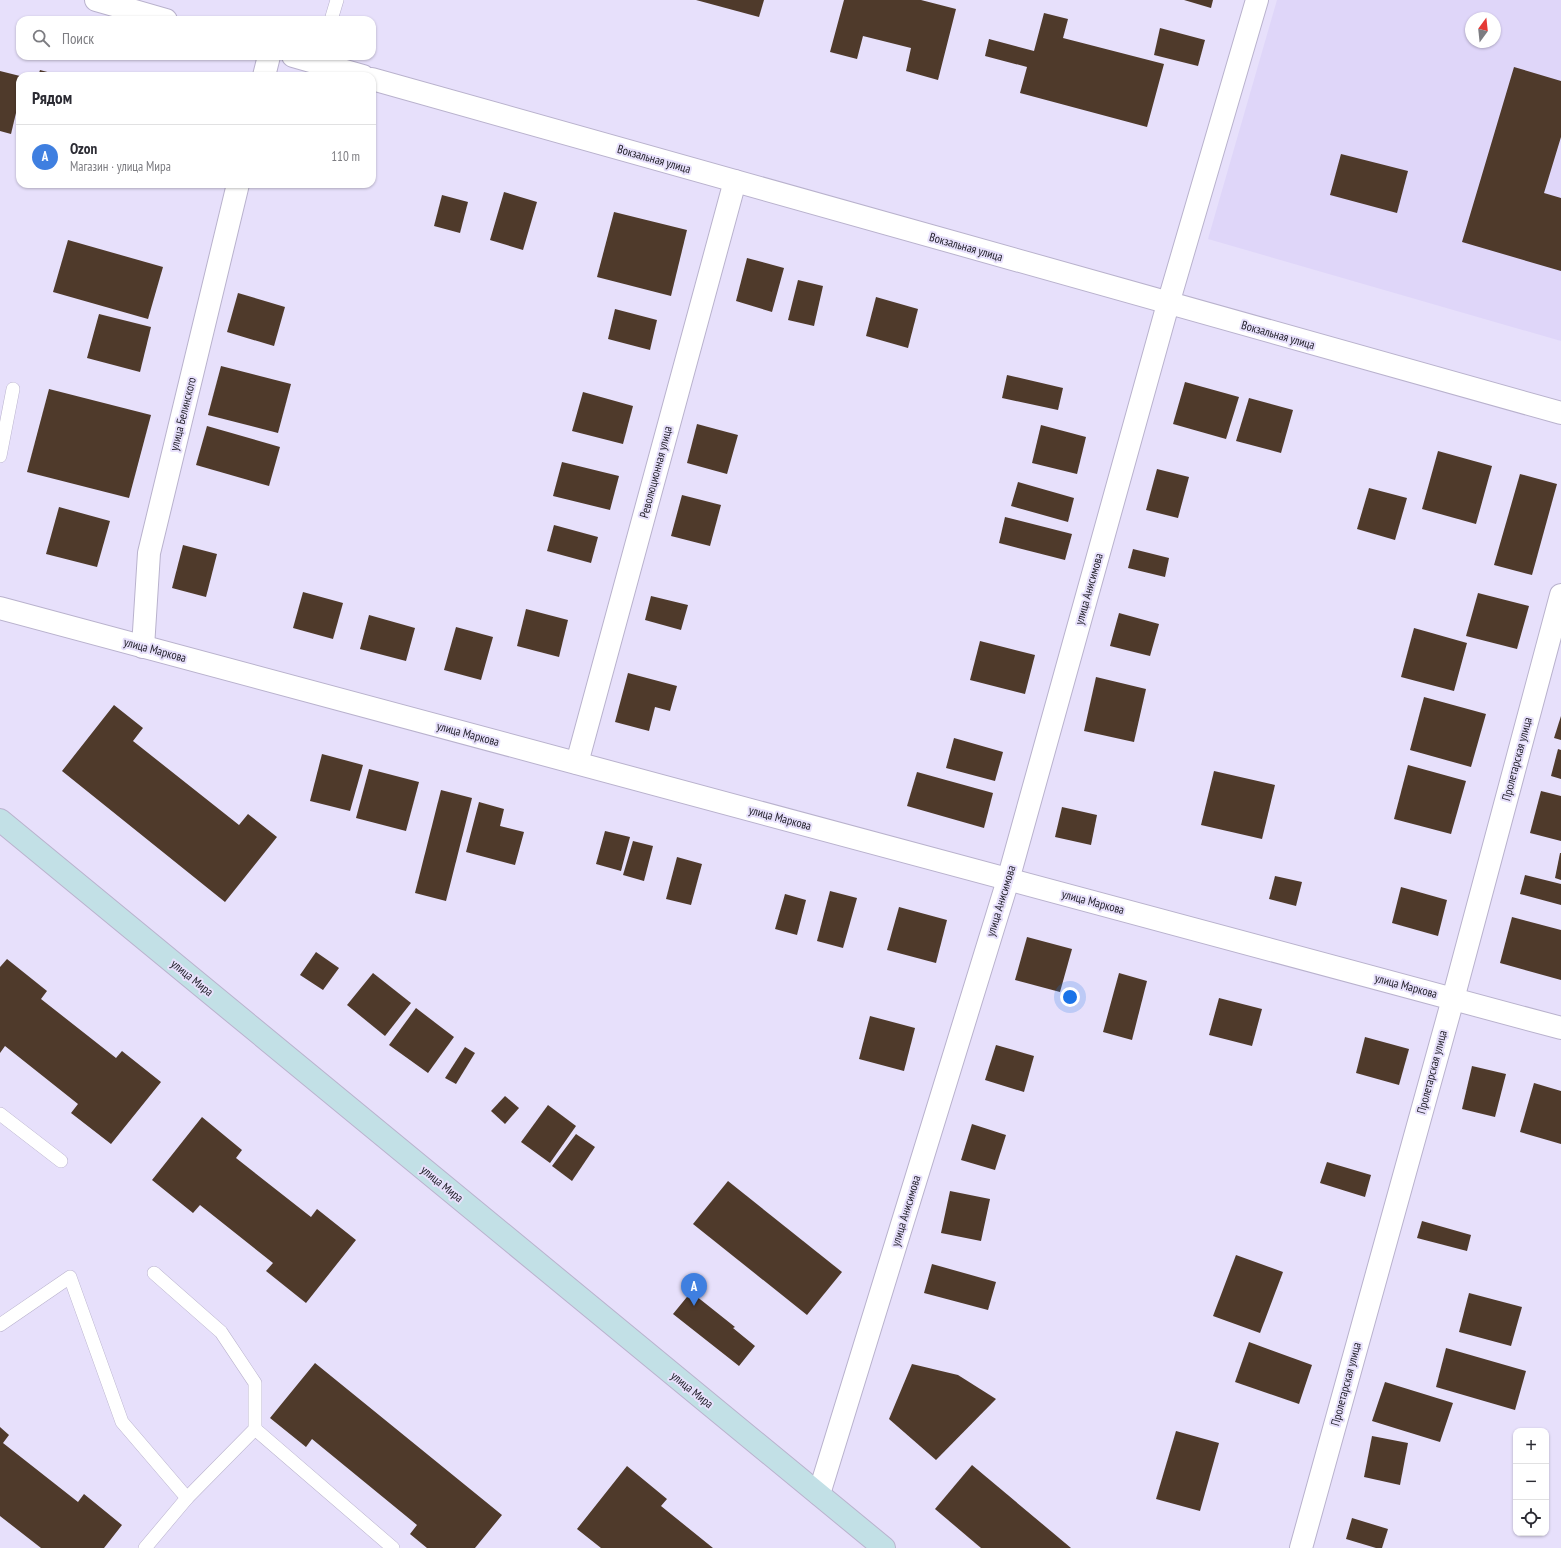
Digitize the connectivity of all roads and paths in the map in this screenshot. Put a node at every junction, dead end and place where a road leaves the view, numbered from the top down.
1 (96, 0) edge
2 (337, 0) edge
3 (1257, 0) edge
4 (152, 16) edge
5 (332, 16) edge
6 (268, 60) edge
7 (320, 60) edge
8 (265, 72) edge
9 (352, 72) edge
10 (376, 80) edge
11 (735, 181) junction
12 (237, 188) edge
13 (1168, 304) junction
14 (13, 389) dead end
15 (1561, 413) edge
16 (0, 456) edge
17 (1561, 595) edge
18 (0, 608) edge
19 (143, 647) junction
20 (577, 763) junction
21 (0, 820) edge
22 (1008, 880) junction
23 (1452, 999) junction
24 (1561, 1028) edge
25 (0, 1114) edge
26 (61, 1162) dead end
27 (154, 1273) dead end
28 (0, 1325) edge
29 (255, 1429) junction
30 (819, 1494) junction
31 (187, 1498) junction
32 (145, 1548) edge
33 (393, 1548) edge
34 (884, 1548) edge
35 (1301, 1548) edge

1 - 4 street
2 - 5 lane
3 - 13 street, улица Анисимова
6 - 8 street
7 - 9 street
10 - 11 street, Вокзальная улица
11 - 13 street, Вокзальная улица
11 - 20 street, Революционная улица
12 - 19 street, улица Белинского
13 - 15 street, Вокзальная улица
13 - 22 street, улица Анисимова
14 - 16 lane
17 - 23 street, Пролетарская улица
18 - 19 street, улица Маркова
19 - 20 street, улица Маркова
20 - 22 street, улица Маркова
21 - 30 main road, улица Мира
22 - 23 street, улица Маркова
22 - 30 street, улица Анисимова
23 - 24 street, улица Маркова
23 - 35 street, Пролетарская улица
25 - 26 lane
27 - 29 lane
28 - 31 lane
29 - 31 lane
29 - 33 lane
30 - 34 main road, улица Мира
31 - 32 lane

